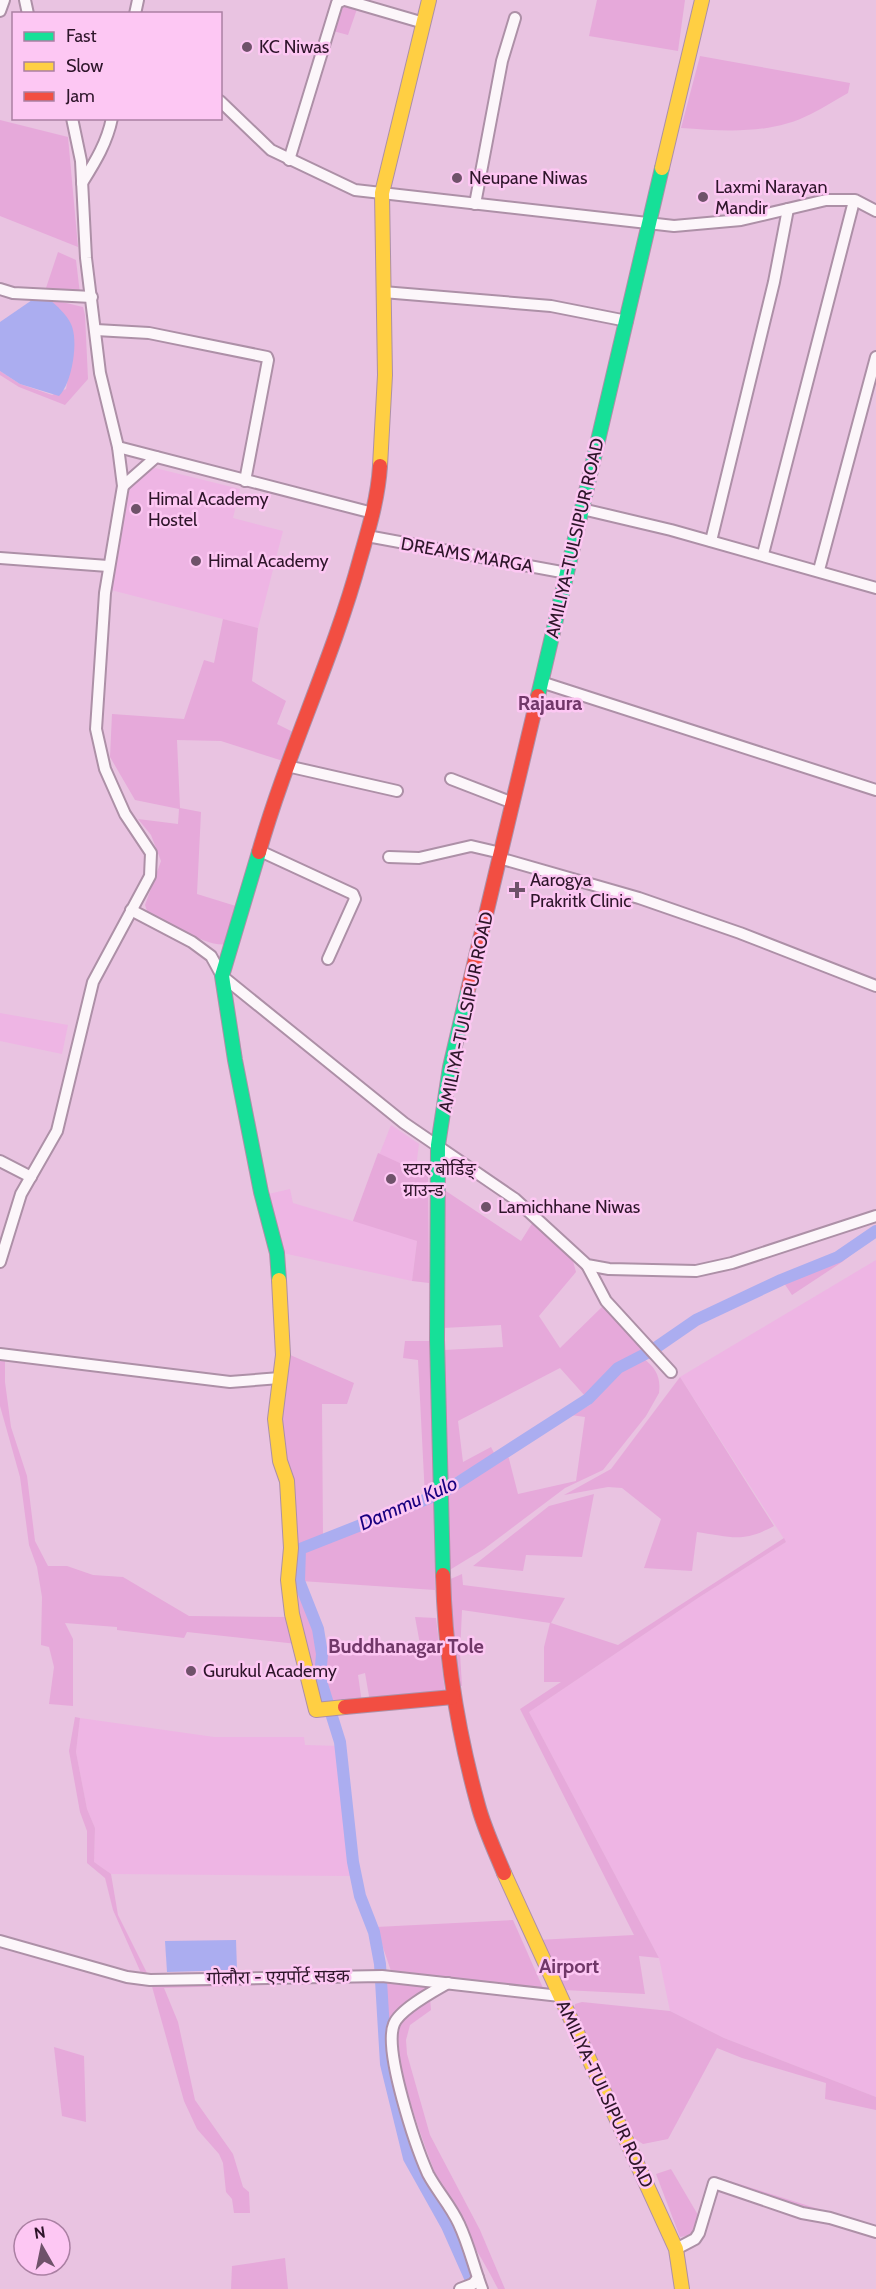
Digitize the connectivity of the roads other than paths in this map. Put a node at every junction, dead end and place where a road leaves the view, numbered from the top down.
1 (4, 0) edge
2 (344, 0) edge
3 (429, 0) edge
4 (702, 0) edge
5 (0, 11) edge
6 (515, 18) dead end
7 (424, 23) junction
8 (222, 103) edge
9 (72, 120) edge
10 (112, 120) edge
11 (289, 160) junction
12 (81, 183) junction
13 (382, 193) junction
14 (854, 201) junction
15 (475, 204) junction
16 (788, 210) junction
17 (876, 211) edge
18 (649, 224) junction
19 (0, 289) edge
20 (383, 292) junction
21 (92, 297) junction
22 (627, 321) junction
23 (96, 330) junction
24 (876, 357) edge
25 (118, 447) junction
26 (156, 457) junction
27 (245, 481) junction
28 (123, 486) junction
29 (582, 509) junction
30 (373, 513) junction
31 (367, 536) junction
32 (711, 541) junction
33 (763, 554) junction
34 (0, 558) edge
35 (108, 566) junction
36 (819, 570) junction
37 (567, 573) junction
38 (876, 588) edge
39 (541, 682) junction
40 (287, 766) junction
41 (451, 779) dead end
42 (876, 790) edge
43 (397, 791) dead end
44 (513, 803) junction
45 (260, 851) junction
46 (500, 856) junction
47 (389, 857) dead end
48 (131, 910) junction
49 (328, 958) dead end
50 (222, 976) junction
51 (876, 986) edge
52 (438, 1145) junction
53 (0, 1161) edge
54 (32, 1177) junction
55 (876, 1215) edge
56 (0, 1262) edge
57 (587, 1265) junction
58 (0, 1354) edge
59 (671, 1372) dead end
60 (280, 1378) junction
61 (453, 1697) junction
62 (0, 1941) edge
63 (448, 1983) junction
64 (560, 1996) junction
65 (876, 2232) edge
66 (676, 2249) junction
67 (480, 2284) edge
68 (460, 2289) edge
69 (682, 2289) edge

1 - 5 street
2 - 7 street
2 - 11 street
3 - 7 main road
4 - 18 main road, AMILIYA-TULSIPUR ROAD
6 - 15 street
7 - 13 main road
8 - 11 street
9 - 12 street
10 - 12 street
11 - 13 street
12 - 21 street
13 - 15 street
13 - 20 main road
14 - 16 street
14 - 17 street
14 - 33 street
15 - 18 street
16 - 18 street
16 - 32 street
18 - 22 main road, AMILIYA-TULSIPUR ROAD
19 - 21 street
20 - 22 street
20 - 30 main road
21 - 23 street
22 - 29 main road, AMILIYA-TULSIPUR ROAD
23 - 25 street
23 - 27 street
24 - 36 street
25 - 26 street
25 - 28 street
26 - 27 street
26 - 28 street
27 - 30 street
28 - 35 street
29 - 32 street
29 - 37 main road, AMILIYA-TULSIPUR ROAD
30 - 31 main road
31 - 37 street, DREAMS MARGA
31 - 40 main road
32 - 33 street
33 - 36 street
34 - 35 street
35 - 48 street
36 - 38 street
37 - 39 main road, AMILIYA-TULSIPUR ROAD
39 - 42 street
39 - 44 main road, AMILIYA-TULSIPUR ROAD
40 - 43 street
40 - 45 main road
41 - 44 street
44 - 46 main road, AMILIYA-TULSIPUR ROAD
45 - 49 street
45 - 50 main road
46 - 47 street
46 - 51 street
46 - 52 main road, AMILIYA-TULSIPUR ROAD
48 - 50 street
48 - 54 street
50 - 52 street
50 - 60 main road
52 - 57 street
52 - 61 main road, AMILIYA-TULSIPUR ROAD
53 - 54 street
54 - 56 street
55 - 57 street
57 - 59 street
58 - 60 street
60 - 61 main road
61 - 64 main road, AMILIYA-TULSIPUR ROAD
62 - 63 street, गोलौरा - एयर्पोर्ट सडक
63 - 64 street, गोलौरा - एयर्पोर्ट सडक
63 - 67 street
64 - 66 main road, AMILIYA-TULSIPUR ROAD
65 - 66 street
66 - 69 main road, AMILIYA-TULSIPUR ROAD
67 - 68 street

